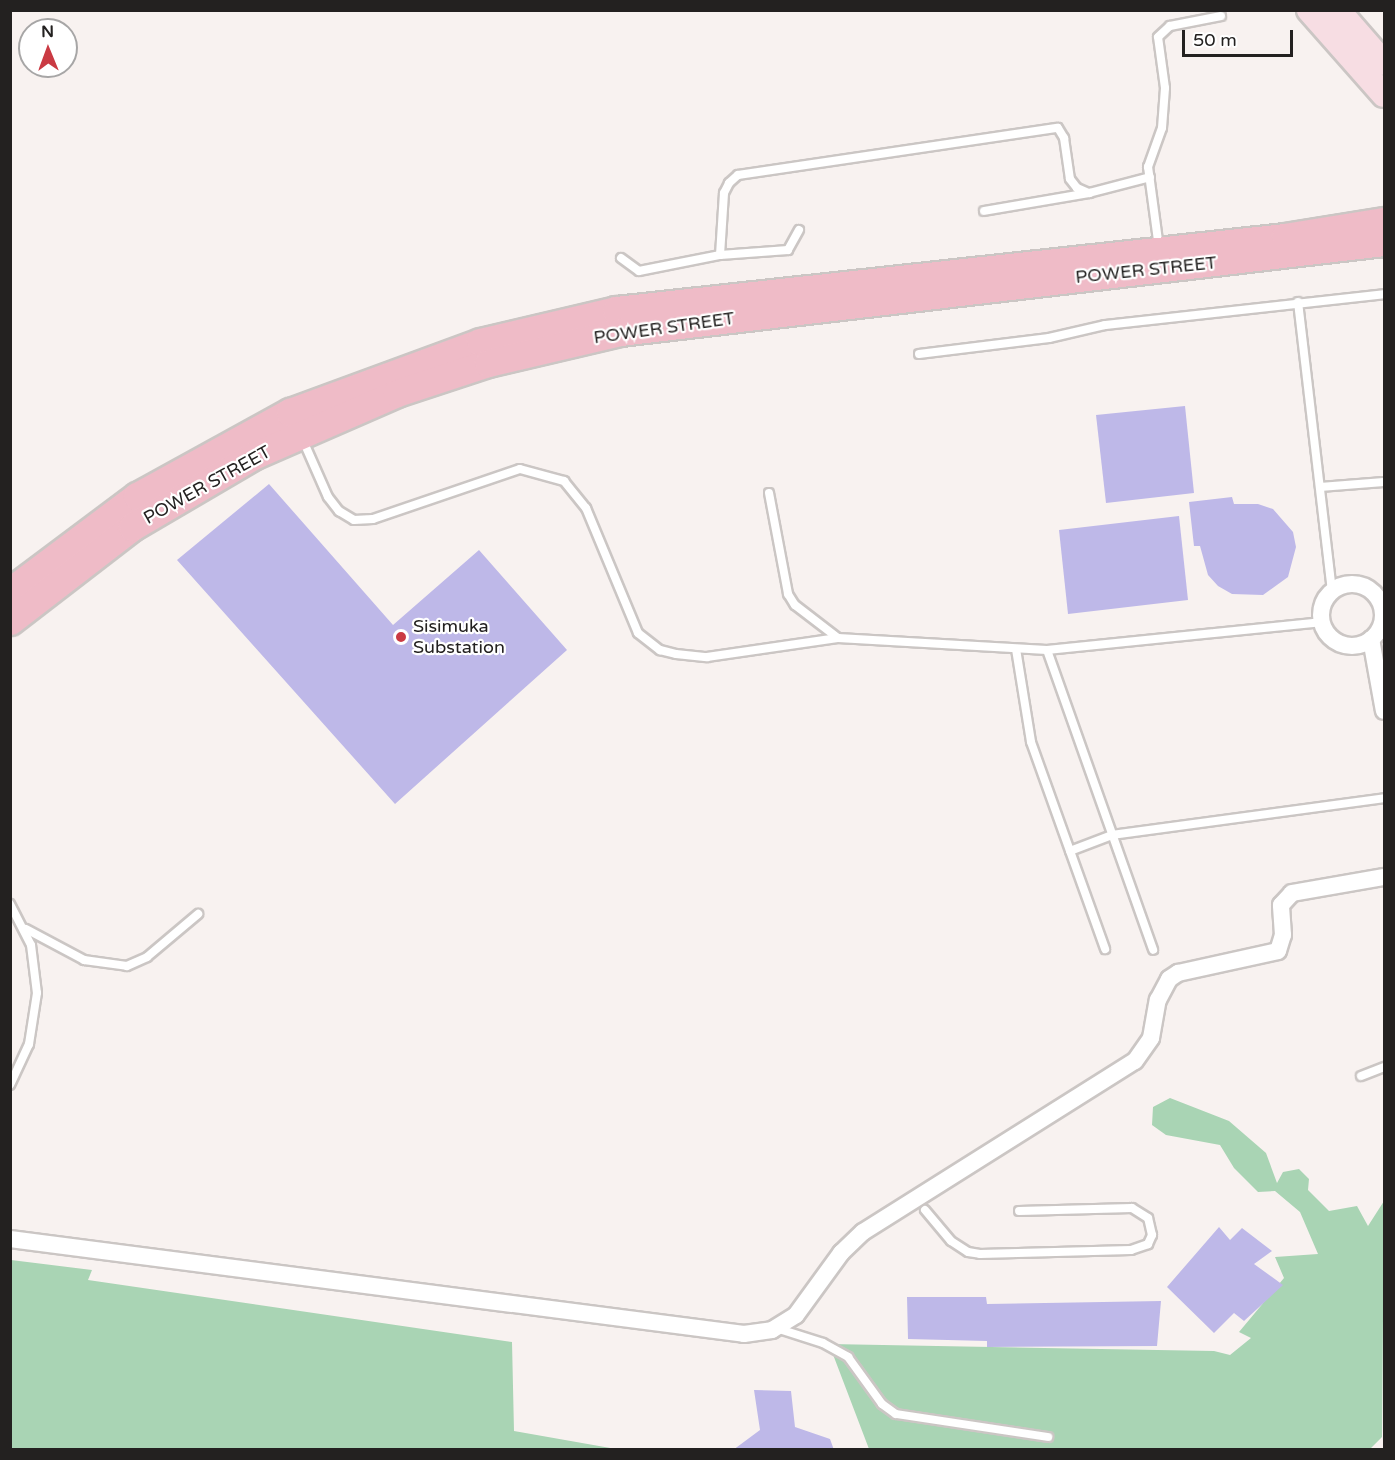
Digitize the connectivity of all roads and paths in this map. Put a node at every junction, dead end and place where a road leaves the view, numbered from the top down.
1 (1330, 14) edge
2 (1221, 16) dead end
3 (1384, 63) edge
4 (1384, 94) edge
5 (1150, 177) junction
6 (1089, 193) junction
7 (1384, 204) edge
8 (984, 211) dead end
9 (1384, 221) edge
10 (799, 230) dead end
11 (1285, 237) junction
12 (1384, 242) edge
13 (720, 255) junction
14 (621, 258) dead end
15 (1161, 260) junction
16 (1384, 294) edge
17 (1298, 302) junction
18 (920, 354) dead end
19 (296, 423) junction
20 (1384, 482) edge
21 (1320, 487) junction
22 (769, 493) dead end
23 (10, 591) edge
24 (1332, 591) junction
25 (1383, 604) edge
26 (10, 621) edge
27 (1321, 622) junction
28 (1383, 623) edge
29 (838, 638) junction
30 (1371, 639) junction
31 (1016, 649) junction
32 (1047, 651) junction
33 (1384, 711) edge
34 (1384, 798) edge
35 (1112, 835) junction
36 (1070, 851) junction
37 (1384, 876) edge
38 (10, 904) edge
39 (198, 914) dead end
40 (26, 929) junction
41 (1105, 949) dead end
42 (1153, 950) dead end
43 (1384, 1067) edge
44 (1361, 1076) dead end
45 (10, 1085) edge
46 (925, 1210) dead end
47 (1019, 1211) dead end
48 (10, 1239) edge
49 (776, 1328) junction
50 (1048, 1437) dead end

1 - 3 main road
1 - 4 main road
2 - 5 lane
5 - 6 lane
5 - 15 lane
6 - 8 lane
6 - 13 lane
7 - 11 main road
9 - 11 main road, POWER STREET
10 - 13 lane
11 - 15 main road, POWER STREET
12 - 15 main road, POWER STREET
13 - 14 lane
15 - 19 main road, POWER STREET
16 - 17 lane
17 - 18 lane
17 - 21 lane
19 - 23 main road, POWER STREET
19 - 26 main road, POWER STREET
19 - 29 lane
20 - 21 lane
21 - 24 lane
22 - 29 lane
24 - 25 street
24 - 27 street
25 - 28 street
27 - 30 street
27 - 32 lane
28 - 30 street
29 - 31 lane
30 - 33 street
31 - 32 lane
31 - 36 lane
32 - 35 lane
34 - 35 lane
35 - 36 lane
35 - 42 lane
36 - 41 lane
37 - 49 street
38 - 40 lane
39 - 40 lane
40 - 45 lane
43 - 44 lane
46 - 47 lane
48 - 49 street
49 - 50 lane

